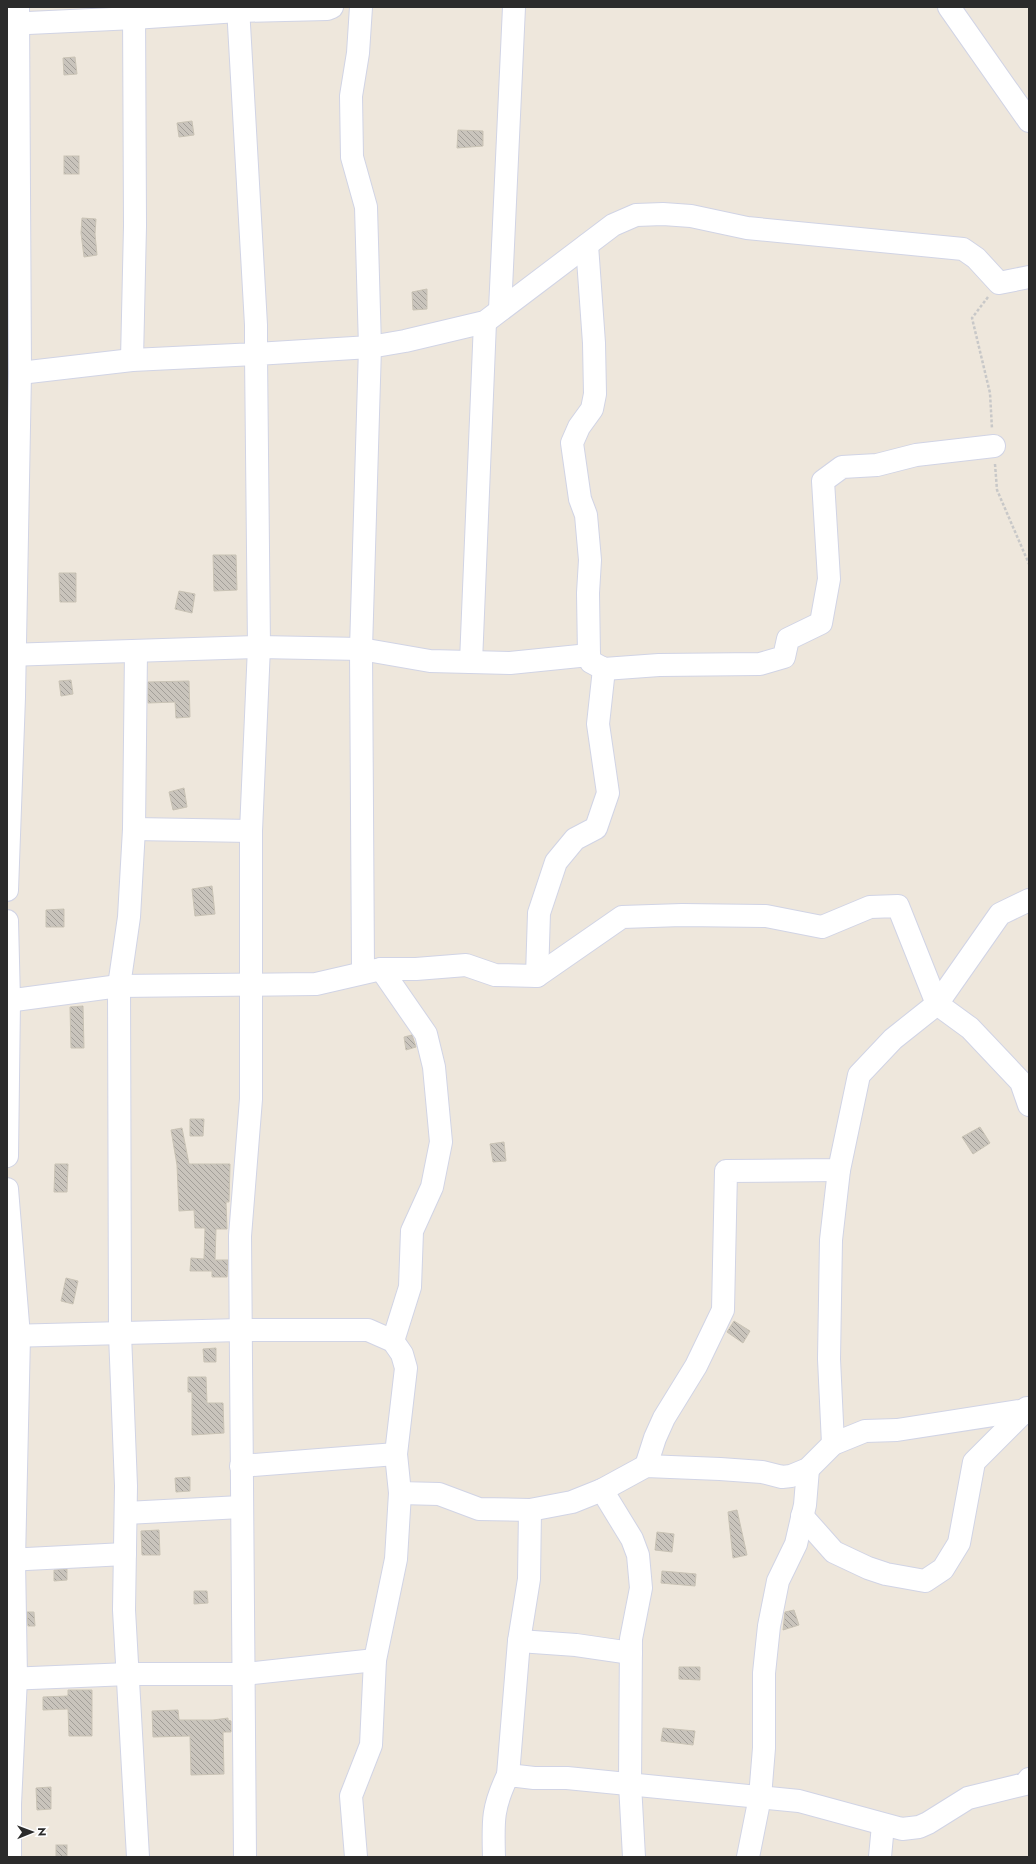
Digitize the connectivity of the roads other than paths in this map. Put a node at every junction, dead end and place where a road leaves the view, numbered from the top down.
1 (332, 7) edge
2 (361, 7) edge
3 (514, 7) edge
4 (949, 7) edge
5 (238, 9) edge
6 (134, 13) edge
7 (14, 18) edge
8 (1029, 121) edge
9 (588, 245) junction
10 (1029, 277) edge
11 (493, 316) junction
12 (370, 347) junction
13 (256, 354) junction
14 (132, 360) junction
15 (16, 361) edge
16 (994, 446) road end
17 (259, 647) junction
18 (361, 649) junction
19 (136, 651) junction
20 (11, 654) edge
21 (471, 662) junction
22 (597, 662) junction
23 (134, 829) junction
24 (251, 831) junction
25 (7, 890) edge
26 (1029, 900) edge
27 (7, 921) edge
28 (372, 970) junction
29 (537, 976) junction
30 (250, 984) junction
31 (119, 986) junction
32 (8, 1001) edge
33 (937, 1004) junction
34 (1029, 1105) edge
35 (7, 1156) edge
36 (839, 1170) junction
37 (7, 1189) edge
38 (241, 1330) junction
39 (120, 1334) junction
40 (13, 1336) edge
41 (393, 1341) junction
42 (1028, 1409) edge
43 (833, 1444) junction
44 (396, 1454) junction
45 (241, 1466) junction
46 (646, 1466) junction
47 (808, 1469) junction
48 (602, 1490) junction
49 (400, 1493) junction
50 (241, 1507) junction
51 (530, 1510) junction
52 (126, 1513) junction
53 (802, 1516) junction
54 (125, 1554) junction
55 (10, 1560) edge
56 (519, 1641) junction
57 (631, 1653) junction
58 (375, 1660) junction
59 (129, 1674) junction
60 (245, 1674) junction
61 (12, 1678) edge
62 (508, 1775) junction
63 (1029, 1779) edge
64 (630, 1784) junction
65 (760, 1797) junction
66 (883, 1825) junction
67 (10, 1857) edge
68 (138, 1857) edge
69 (245, 1857) edge
70 (356, 1857) edge
71 (494, 1857) edge
72 (634, 1857) edge
73 (748, 1857) edge
74 (880, 1857) edge

1 - 5 street
2 - 12 street
3 - 11 street
4 - 8 street
5 - 6 street
5 - 13 street
6 - 7 street
6 - 14 street
7 - 15 street
9 - 10 street
9 - 11 street
9 - 22 street
11 - 12 street
11 - 21 street
12 - 13 street
12 - 18 street
13 - 14 street
13 - 17 street
14 - 15 street
15 - 20 street
16 - 22 street
17 - 18 street
17 - 19 street
17 - 24 street
18 - 21 street
18 - 28 street
19 - 20 street
19 - 23 street
20 - 25 street
21 - 22 street
22 - 29 street
23 - 24 street
23 - 31 street
24 - 30 street
26 - 33 street
27 - 32 street
28 - 29 street
28 - 30 street
28 - 41 street
29 - 33 street
30 - 31 street
30 - 38 street
31 - 32 street
31 - 39 street
32 - 35 street
33 - 34 street
33 - 36 street
36 - 43 street
36 - 46 street
37 - 40 street
38 - 39 street
38 - 41 street
38 - 45 street
39 - 40 street
39 - 52 street
40 - 55 street
41 - 44 street
42 - 43 street
42 - 53 street
43 - 47 street
44 - 45 street
44 - 49 street
45 - 50 street
46 - 47 street
46 - 48 street
47 - 53 street
48 - 51 street
48 - 57 street
49 - 51 street
49 - 58 street
50 - 52 street
50 - 60 street
51 - 56 street
52 - 54 street
53 - 65 street
54 - 55 street
54 - 59 street
55 - 61 street
56 - 57 street
56 - 62 street
57 - 64 street
58 - 60 street
58 - 70 street
59 - 60 street
59 - 61 street
59 - 68 street
60 - 69 street
61 - 67 street
62 - 64 street
62 - 71 street
63 - 66 street
64 - 65 street
64 - 72 street
65 - 66 street
65 - 73 street
66 - 74 street

